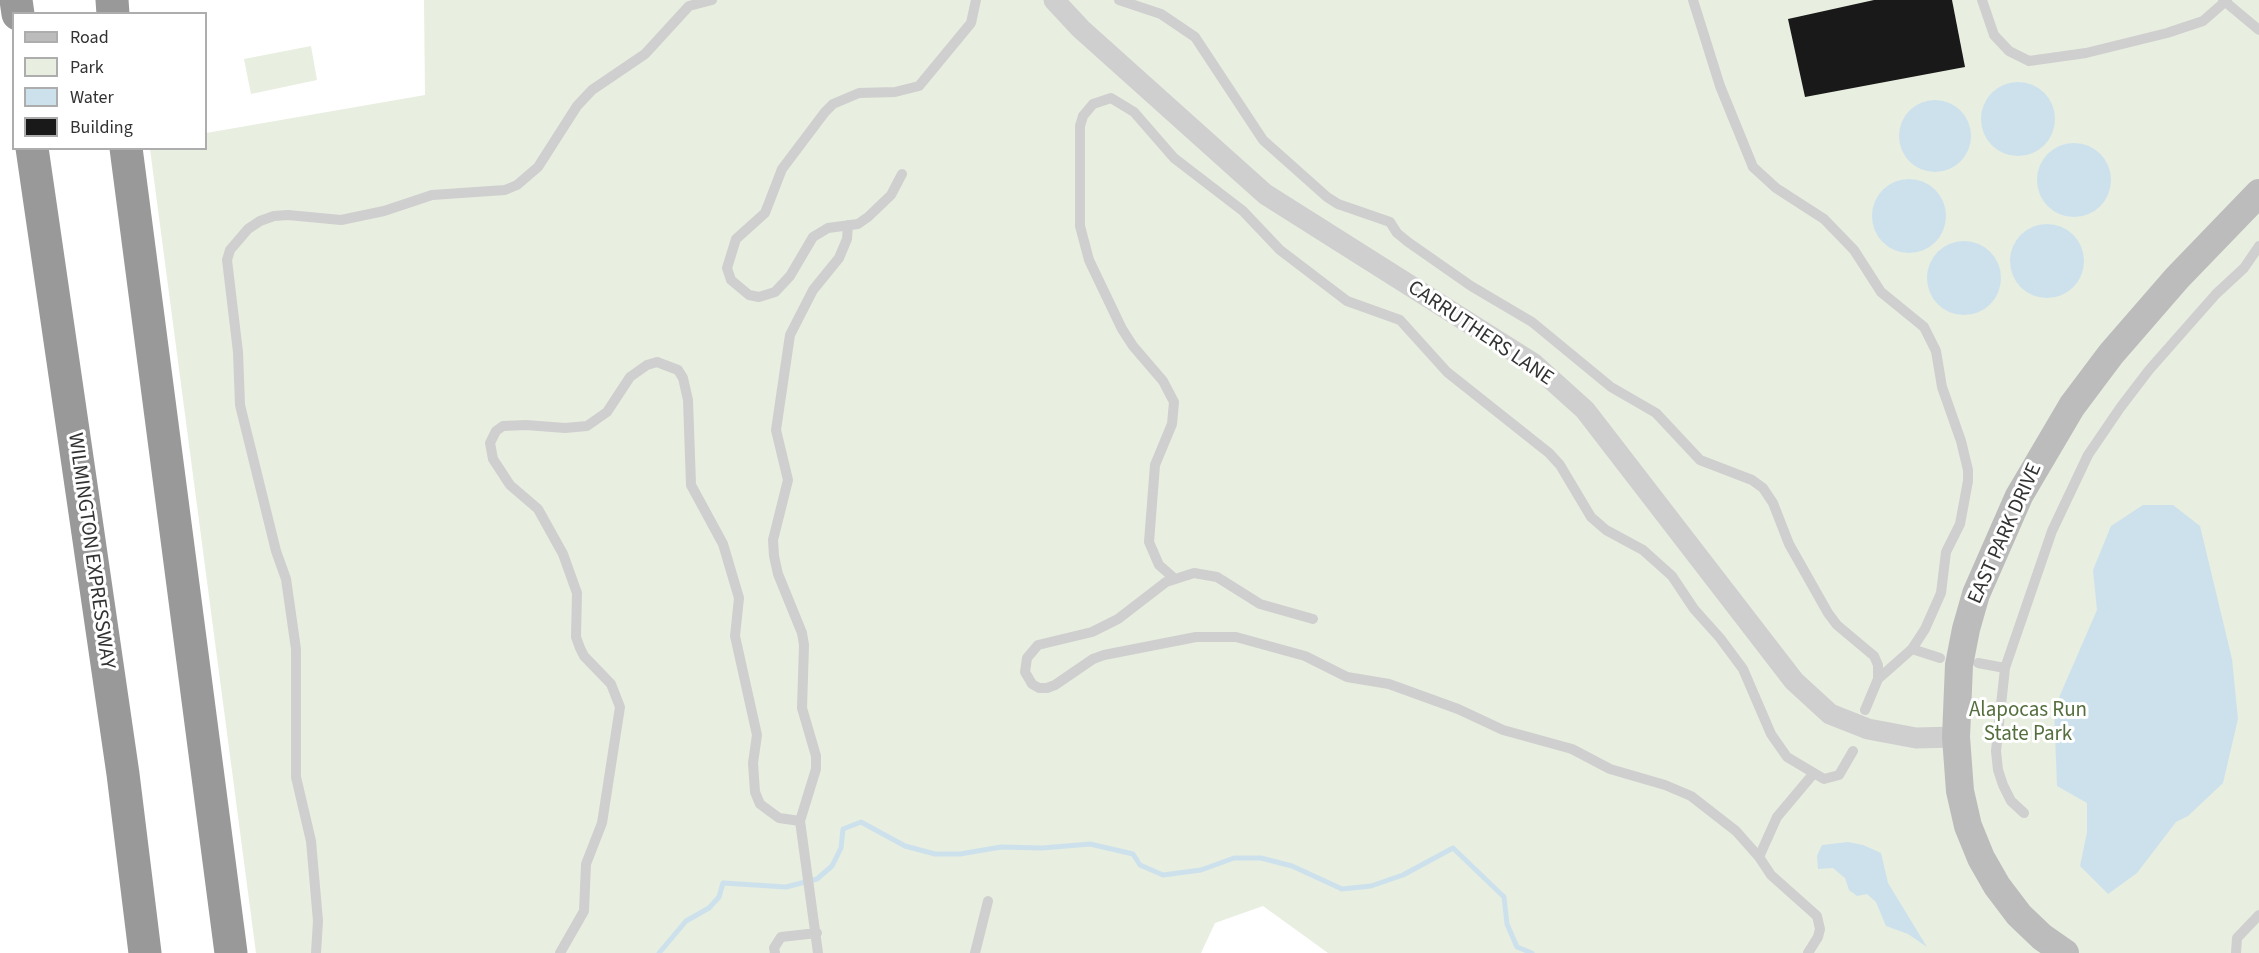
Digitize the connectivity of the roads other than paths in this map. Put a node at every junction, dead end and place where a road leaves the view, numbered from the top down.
1 (712, 0) edge
2 (976, 0) edge
3 (1054, 0) edge
4 (1119, 0) edge
5 (1693, 0) edge
6 (1982, 0) edge
7 (2225, 1) edge
8 (2259, 30) edge
9 (32, 150) edge
10 (126, 150) edge
11 (902, 174) dead end
12 (2259, 193) edge
13 (848, 225) junction
14 (2259, 246) edge
15 (1175, 579) junction
16 (1313, 619) dead end
17 (1912, 649) junction
18 (1940, 658) dead end
19 (1978, 663) dead end
20 (2005, 668) junction
21 (1878, 679) junction
22 (1865, 710) dead end
23 (1956, 737) junction
24 (1853, 751) dead end
25 (1814, 773) junction
26 (2024, 813) dead end
27 (800, 820) junction
28 (1760, 857) junction
29 (988, 901) dead end
30 (2259, 915) edge
31 (817, 933) junction
32 (145, 953) edge
33 (231, 953) edge
34 (316, 953) edge
35 (560, 953) edge
36 (775, 953) edge
37 (818, 953) edge
38 (975, 953) edge
39 (1808, 953) edge
40 (2065, 953) edge
41 (2236, 953) edge

1 - 34 lane
2 - 13 lane
3 - 23 street, CARRUTHERS LANE
4 - 21 lane
5 - 17 lane
6 - 7 lane
7 - 8 lane
9 - 32 highway, WILMINGTON EXPRESSWAY
10 - 33 highway
11 - 13 lane
12 - 23 street, EAST PARK DRIVE
13 - 27 lane
14 - 20 lane
15 - 16 lane
15 - 25 lane
15 - 28 lane
17 - 18 lane
17 - 21 lane
19 - 20 lane
20 - 26 lane
21 - 22 lane
23 - 40 street, EAST PARK DRIVE
24 - 25 lane
25 - 28 lane
27 - 31 lane
27 - 35 lane
28 - 39 lane
29 - 38 lane
30 - 41 lane
31 - 36 lane
31 - 37 lane

